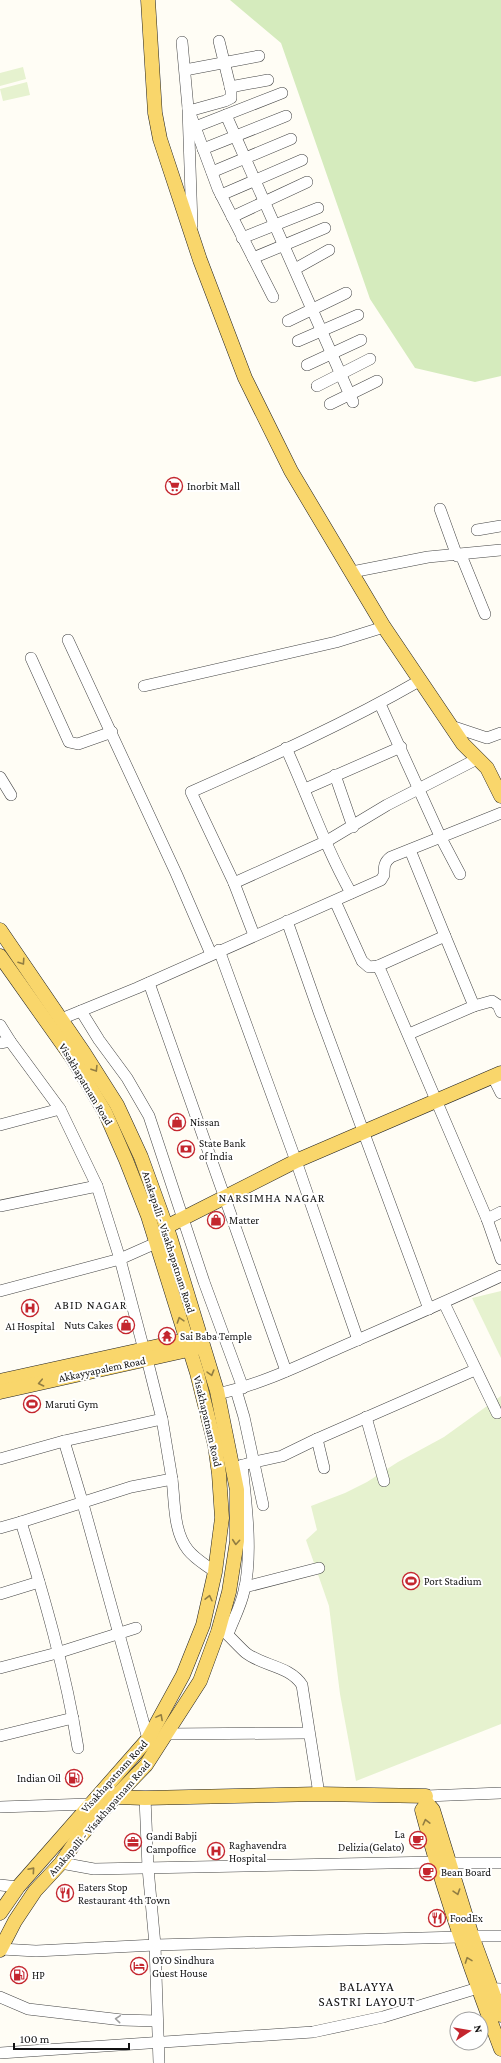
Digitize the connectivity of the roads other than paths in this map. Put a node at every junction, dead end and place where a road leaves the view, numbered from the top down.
1 (148, 0) edge
2 (182, 42) dead end
3 (219, 42) dead end
4 (259, 56) dead end
5 (224, 63) junction
6 (184, 70) junction
7 (268, 80) dead end
8 (230, 87) junction
9 (282, 93) dead end
10 (189, 110) junction
11 (226, 115) junction
12 (286, 116) dead end
13 (195, 127) junction
14 (236, 136) junction
15 (291, 139) dead end
16 (203, 149) junction
17 (246, 158) junction
18 (302, 160) dead end
19 (212, 172) junction
20 (256, 181) junction
21 (307, 182) dead end
22 (221, 195) junction
23 (265, 202) junction
24 (318, 208) dead end
25 (232, 217) junction
26 (276, 225) junction
27 (325, 228) dead end
28 (192, 234) junction
29 (242, 238) junction
30 (285, 246) junction
31 (329, 250) dead end
32 (253, 258) junction
33 (295, 268) junction
34 (346, 293) dead end
35 (273, 297) dead end
36 (313, 310) junction
37 (358, 315) dead end
38 (288, 321) dead end
39 (323, 331) junction
40 (361, 340) dead end
41 (298, 341) dead end
42 (332, 354) junction
43 (370, 359) dead end
44 (307, 365) dead end
45 (341, 374) junction
46 (377, 381) dead end
47 (317, 386) dead end
48 (352, 398) junction
49 (330, 404) dead end
50 (440, 510) dead end
51 (501, 526) edge
52 (477, 530) dead end
53 (501, 551) edge
54 (459, 556) junction
55 (352, 572) junction
56 (485, 614) dead end
57 (384, 627) junction
58 (68, 640) dead end
59 (31, 658) dead end
60 (419, 682) junction
61 (144, 686) dead end
62 (380, 704) junction
63 (451, 726) junction
64 (112, 732) junction
65 (501, 733) edge
66 (401, 747) junction
67 (286, 748) junction
68 (477, 759) junction
69 (336, 776) junction
70 (0, 777) edge
71 (418, 788) junction
72 (305, 789) junction
73 (11, 795) dead end
74 (501, 796) edge
75 (501, 813) edge
76 (353, 827) junction
77 (440, 836) junction
78 (327, 841) junction
79 (410, 850) junction
80 (460, 874) dead end
81 (234, 883) junction
82 (352, 893) junction
83 (334, 901) junction
84 (287, 921) junction
85 (0, 930) edge
86 (254, 936) junction
87 (445, 936) junction
88 (215, 952) junction
89 (0, 956) edge
90 (4, 965) edge
91 (378, 966) junction
92 (149, 983) junction
93 (474, 1006) junction
94 (81, 1011) junction
95 (501, 1012) edge
96 (61, 1019) junction
97 (0, 1025) edge
98 (409, 1034) junction
99 (5, 1042) edge
100 (497, 1075) edge
101 (501, 1093) edge
102 (437, 1102) junction
103 (60, 1109) junction
104 (0, 1125) edge
105 (364, 1131) junction
106 (296, 1161) junction
107 (97, 1186) junction
108 (224, 1197) junction
109 (0, 1206) edge
110 (501, 1212) edge
111 (184, 1218) junction
112 (487, 1219) junction
113 (166, 1228) junction
114 (156, 1243) junction
115 (120, 1259) junction
116 (501, 1259) edge
117 (501, 1276) edge
118 (0, 1291) edge
119 (444, 1303) junction
120 (429, 1309) junction
121 (358, 1340) junction
122 (202, 1341) junction
123 (188, 1345) junction
124 (146, 1355) junction
125 (476, 1370) junction
126 (286, 1371) junction
127 (0, 1381) edge
128 (239, 1389) junction
129 (0, 1392) edge
130 (217, 1394) junction
131 (497, 1413) dead end
132 (366, 1417) junction
133 (162, 1419) junction
134 (317, 1439) junction
135 (64, 1441) junction
136 (0, 1459) edge
137 (254, 1462) junction
138 (237, 1466) junction
139 (324, 1468) dead end
140 (172, 1479) junction
141 (384, 1481) dead end
142 (83, 1504) junction
143 (263, 1505) dead end
144 (21, 1522) junction
145 (0, 1528) edge
146 (319, 1568) dead end
147 (215, 1572) junction
148 (39, 1582) junction
149 (245, 1587) junction
150 (0, 1594) edge
151 (136, 1628) dead end
152 (224, 1631) junction
153 (118, 1633) junction
154 (57, 1653) junction
155 (0, 1668) edge
156 (73, 1718) junction
157 (308, 1733) junction
158 (166, 1734) junction
159 (0, 1736) edge
160 (148, 1738) junction
161 (78, 1748) dead end
162 (501, 1793) edge
163 (319, 1794) junction
164 (115, 1797) junction
165 (145, 1798) junction
166 (426, 1799) junction
167 (89, 1804) junction
168 (0, 1807) edge
169 (61, 1863) junction
170 (442, 1863) junction
171 (501, 1863) edge
172 (148, 1868) junction
173 (0, 1885) edge
174 (18, 1887) junction
175 (0, 1913) edge
176 (501, 1936) edge
177 (466, 1937) junction
178 (155, 1945) junction
179 (0, 1949) edge
180 (490, 1989) edge
181 (0, 1996) edge
182 (501, 2015) edge
183 (157, 2021) junction
184 (157, 2043) junction
185 (501, 2049) edge
186 (0, 2053) edge
187 (159, 2063) edge

1 - 28 main road
2 - 6 street
3 - 5 street
4 - 5 street
5 - 6 street
5 - 8 street
6 - 10 street
7 - 8 street
8 - 10 street
9 - 11 street
10 - 13 street
10 - 28 street
11 - 13 street
11 - 14 street
12 - 14 street
13 - 16 street
14 - 16 street
14 - 17 street
15 - 17 street
16 - 19 street
17 - 19 street
17 - 20 street
18 - 20 street
19 - 22 street
20 - 22 street
20 - 23 street
21 - 23 street
22 - 25 street
23 - 25 street
23 - 26 street
24 - 26 street
25 - 29 street
26 - 29 street
26 - 30 street
27 - 30 street
28 - 55 main road
29 - 32 street
30 - 32 street
30 - 33 street
31 - 33 street
32 - 35 street
33 - 36 street
34 - 36 street
36 - 38 street
36 - 39 street
37 - 39 street
39 - 41 street
39 - 42 street
40 - 42 street
42 - 44 street
42 - 45 street
43 - 45 street
45 - 47 street
45 - 48 street
46 - 48 street
48 - 49 street
50 - 54 street
51 - 52 street
53 - 54 street
54 - 55 street
54 - 56 street
55 - 57 main road
57 - 60 main road
57 - 61 street
58 - 64 street
59 - 64 street
60 - 62 street
60 - 63 main road
62 - 66 street
62 - 67 street
63 - 65 street
63 - 68 main road
64 - 88 street
66 - 69 street
66 - 71 street
67 - 72 street
67 - 81 street
68 - 71 street
68 - 74 main road
69 - 72 street
69 - 76 street
70 - 73 street
71 - 76 street
71 - 77 street
72 - 78 street
75 - 77 street
76 - 78 street
77 - 79 street
77 - 80 street
78 - 81 street
78 - 82 street
79 - 82 street
79 - 87 street
81 - 86 street
82 - 83 street
83 - 84 street
83 - 91 street
84 - 86 street
84 - 105 street
85 -> 96 main road, Anakapalli - Visakhapatnam Road
86 - 88 street
87 - 91 street
87 - 93 street
88 - 92 street
88 - 106 street
89 - 90 main road, Visakhapatnam Road
90 - 114 main road, Visakhapatnam Road
91 - 98 street
92 - 94 street
92 - 108 street
93 - 95 street
93 - 98 street
94 - 96 street
94 - 111 street
96 -> 113 main road, Anakapalli - Visakhapatnam Road
97 - 99 street
98 - 102 street
99 - 103 street
100 - 101 street
100 - 102 main road
102 - 105 main road
102 - 112 street
103 - 104 street
103 - 107 street
105 - 106 main road
105 - 120 street
106 - 108 main road
106 - 121 street
107 - 109 street
107 - 115 street
108 - 111 main road
108 - 126 street
110 - 112 street
111 - 113 main road
111 - 128 street
112 - 116 street
113 - 122 main road, Anakapalli - Visakhapatnam Road
114 - 115 street
123 -> 114 main road, Visakhapatnam Road
115 - 118 street
115 - 124 street
117 - 119 street
119 - 120 street
119 - 125 street
120 - 121 street
121 - 126 street
122 - 123 main road, Akkayyapalem Road
122 -> 130 main road, Anakapalli - Visakhapatnam Road
123 - 124 main road, Akkayyapalem Road
123 - 147 main road, Visakhapatnam Road
124 - 127 main road
124 -> 129 main road, Akkayyapalem Road
124 - 133 street
125 - 131 street
125 - 132 street
126 - 128 street
128 - 130 street
128 - 137 street
130 - 138 main road, Anakapalli - Visakhapatnam Road
132 - 134 street
132 - 141 street
133 - 135 street
133 - 140 street
134 - 137 street
134 - 139 street
135 - 136 street
135 - 142 street
137 - 138 street
137 - 143 street
138 - 149 street
138 -> 152 main road, Anakapalli - Visakhapatnam Road
140 - 142 street
140 - 147 street
142 - 144 street
142 - 153 street
144 - 145 street
144 - 148 street
146 - 149 street
160 -> 147 main road, Visakhapatnam Road
148 - 150 street
148 - 154 street
149 - 152 street
151 - 153 street
152 - 157 street
152 - 158 main road, Anakapalli - Visakhapatnam Road
153 - 154 street
153 - 160 street
154 - 155 street
154 - 156 street
156 - 159 street
156 - 161 street
157 - 158 street
157 - 163 street
158 - 164 main road, Anakapalli - Visakhapatnam Road
160 - 167 main road, Visakhapatnam Road
162 - 166 street
163 - 165 main road
163 - 166 main road
164 - 165 main road
164 - 169 main road, Anakapalli - Visakhapatnam Road
165 - 172 street
166 - 170 main road
167 - 168 street
174 -> 167 main road, Visakhapatnam Road
169 - 172 street
169 - 179 main road, Anakapalli - Visakhapatnam Road
170 - 171 street
170 - 172 street
170 - 177 main road
172 - 178 street
173 - 174 street
174 - 175 main road, Visakhapatnam Road
176 - 177 street
177 - 178 street
177 - 180 main road
178 - 179 street
178 - 183 street
180 - 182 main road
180 - 184 street
180 - 185 main road
183 -> 181 street
183 - 184 street
184 - 186 street
184 - 187 street

